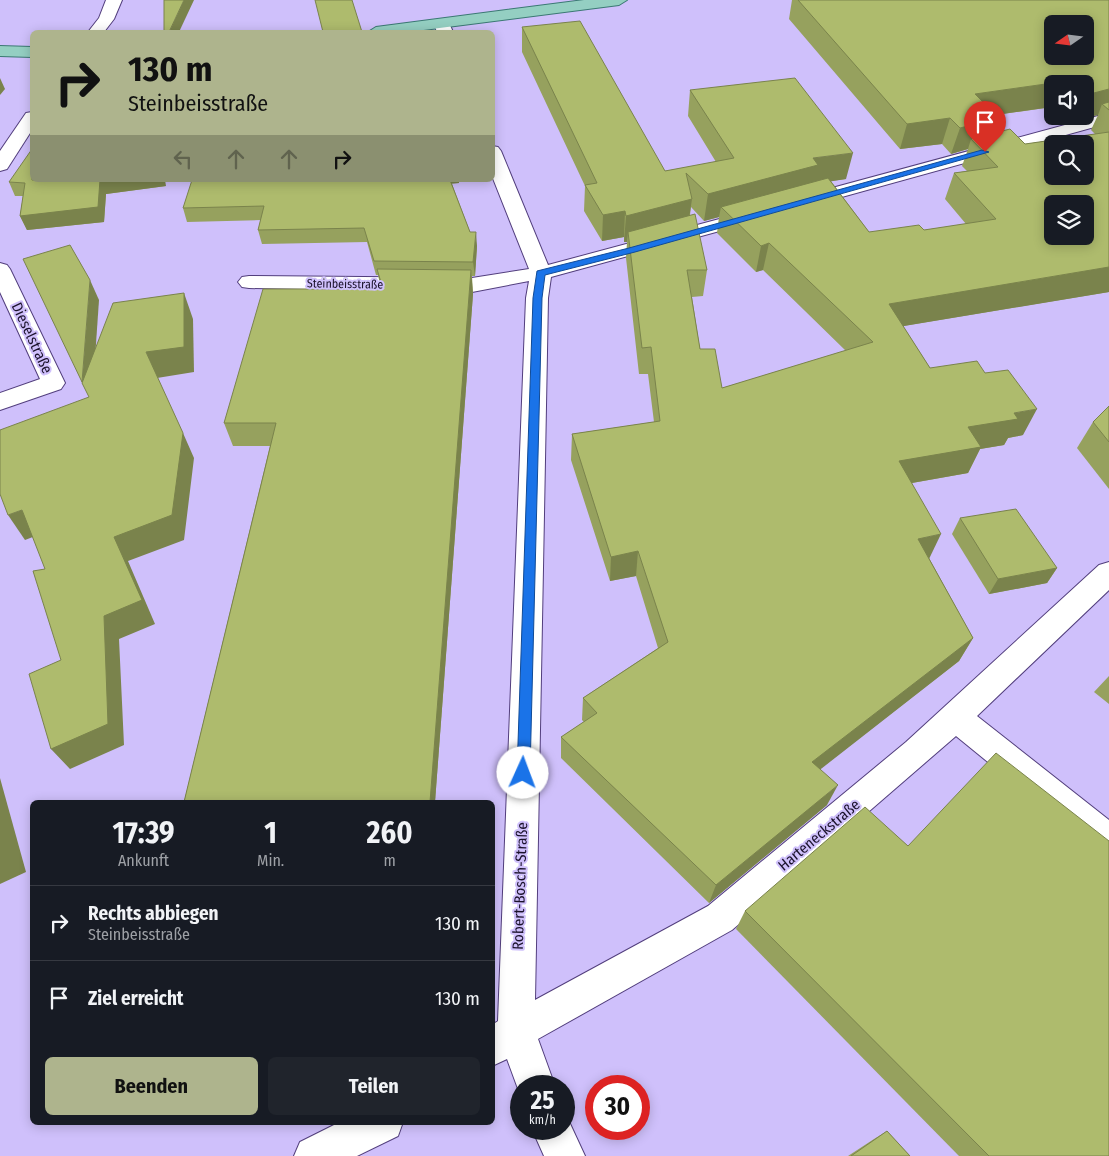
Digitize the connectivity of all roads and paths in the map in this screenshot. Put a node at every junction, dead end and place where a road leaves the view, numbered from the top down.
1 (114, 0) edge
2 (619, 0) edge
3 (444, 28) edge
4 (98, 30) edge
5 (410, 30) edge
6 (0, 51) edge
7 (30, 52) edge
8 (1109, 118) edge
9 (30, 120) edge
10 (495, 159) edge
11 (0, 165) edge
12 (0, 269) edge
13 (540, 273) junction
14 (249, 282) dead end
15 (0, 402) edge
16 (1109, 573) edge
17 (954, 716) junction
18 (1109, 840) edge
19 (504, 1039) edge
20 (529, 1075) edge
21 (378, 1125) edge
22 (557, 1140) edge
23 (314, 1156) edge
24 (565, 1156) edge

1 - 4 street
2 - 3 main road
3 - 5 main road
6 - 7 main road
8 - 13 street, Steinbeisstraße
9 - 11 street
10 - 13 street, Robert-Bosch-Straße
12 - 15 street, Dieselstraße
13 - 14 street, Steinbeisstraße
13 - 19 street, Robert-Bosch-Straße
16 - 17 street, Harteneckstraße
17 - 18 street
17 - 19 street, Harteneckstraße
19 - 20 street
21 - 23 street
22 - 24 street

